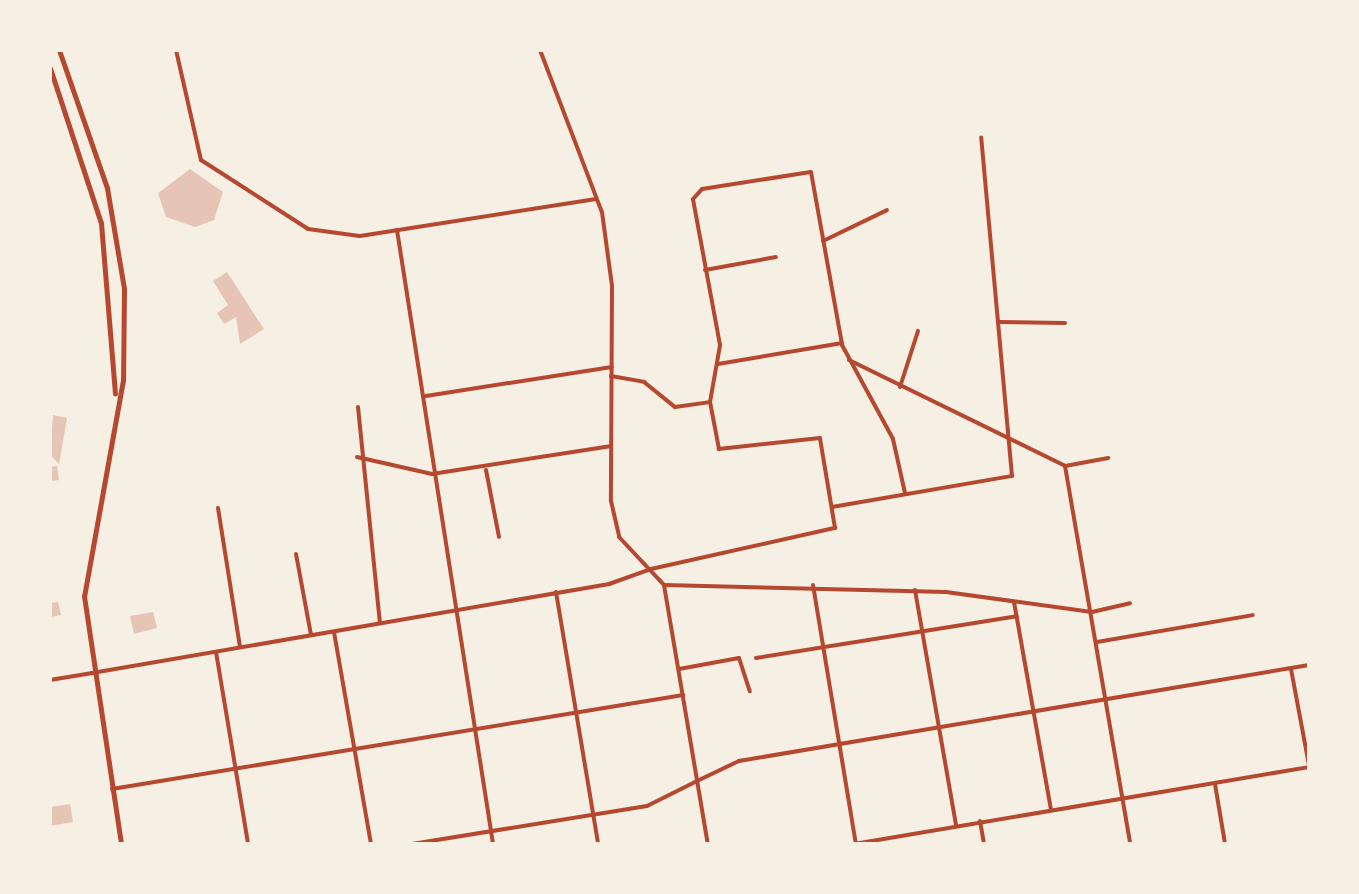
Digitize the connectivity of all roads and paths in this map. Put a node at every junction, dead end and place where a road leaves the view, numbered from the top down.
1 (59, 50) edge
2 (176, 50) edge
3 (540, 50) edge
4 (50, 68) edge
5 (981, 138) dead end
6 (596, 199) junction
7 (887, 210) dead end
8 (397, 230) junction
9 (823, 241) junction
10 (776, 256) dead end
11 (705, 270) junction
12 (998, 322) junction
13 (1065, 323) dead end
14 (918, 331) dead end
15 (842, 344) junction
16 (848, 360) junction
17 (717, 364) junction
18 (612, 367) junction
19 (612, 376) junction
20 (900, 387) junction
21 (115, 394) junction
22 (426, 396) junction
23 (710, 402) junction
24 (358, 407) dead end
25 (1008, 439) junction
26 (610, 446) junction
27 (357, 457) junction
28 (1108, 458) dead end
29 (1065, 466) junction
30 (486, 470) junction
31 (432, 474) junction
32 (905, 493) junction
33 (832, 507) junction
34 (218, 508) dead end
35 (499, 537) dead end
36 (296, 554) dead end
37 (651, 569) junction
38 (664, 584) junction
39 (813, 584) junction
40 (915, 590) junction
41 (556, 592) junction
42 (1014, 600) junction
43 (1130, 603) dead end
44 (453, 610) junction
45 (1092, 612) junction
46 (1017, 616) junction
47 (1253, 616) dead end
48 (380, 622) junction
49 (334, 630) junction
50 (922, 632) junction
51 (311, 635) junction
52 (1097, 642) junction
53 (240, 648) junction
54 (824, 648) junction
55 (216, 652) junction
56 (756, 658) dead end
57 (1309, 665) edge
58 (679, 669) junction
59 (1291, 669) junction
60 (92, 673) junction
61 (50, 680) edge
62 (750, 690) dead end
63 (684, 695) junction
64 (1107, 700) junction
65 (576, 712) junction
66 (1032, 714) junction
67 (473, 728) junction
68 (939, 729) junction
69 (840, 744) junction
70 (354, 748) junction
71 (1309, 766) edge
72 (235, 768) junction
73 (697, 781) junction
74 (1215, 783) junction
75 (112, 789) junction
76 (1123, 799) junction
77 (1051, 809) junction
78 (594, 814) junction
79 (980, 822) junction
80 (956, 825) junction
81 (491, 831) junction
82 (879, 842) edge
83 (121, 844) edge
84 (248, 844) edge
85 (371, 844) edge
86 (412, 844) edge
87 (493, 844) edge
88 (598, 844) edge
89 (708, 844) edge
90 (855, 844) edge
91 (984, 844) edge
92 (1130, 844) edge
93 (1225, 844) edge

1 - 21 main road
2 - 8 street
3 - 6 street
4 - 21 main road
5 - 12 street
6 - 8 street
6 - 18 street
7 - 9 street
8 - 22 street
9 - 11 street
9 - 15 street
10 - 11 street
11 - 17 street
12 - 13 street
12 - 25 street
14 - 20 street
15 - 16 street
15 - 17 street
16 - 20 street
16 - 32 street
17 - 23 street
18 - 19 street
18 - 22 street
19 - 23 street
19 - 26 street
20 - 25 street
21 - 60 main road
22 - 31 street
23 - 33 street
24 - 27 street
25 - 29 street
25 - 32 street
26 - 30 street
26 - 37 street
27 - 31 street
27 - 48 street
28 - 29 street
29 - 45 street
30 - 31 street
30 - 35 street
31 - 44 street
32 - 33 street
33 - 37 street
34 - 53 street
36 - 51 street
37 - 38 street
37 - 41 street
38 - 39 street
38 - 58 street
39 - 40 street
39 - 54 street
40 - 42 street
40 - 50 street
41 - 44 street
41 - 65 street
42 - 45 street
42 - 46 street
43 - 45 street
44 - 48 street
44 - 67 street
45 - 52 street
46 - 50 street
46 - 66 street
47 - 52 street
48 - 49 street
49 - 51 street
49 - 70 street
50 - 54 street
50 - 68 street
51 - 53 street
52 - 64 street
53 - 55 street
54 - 56 street
54 - 69 street
55 - 60 street
55 - 72 street
57 - 59 street
58 - 62 street
58 - 63 street
59 - 64 street
59 - 71 street
60 - 61 street
60 - 75 main road
63 - 65 street
63 - 73 street
64 - 66 street
64 - 76 street
65 - 67 street
65 - 78 street
66 - 68 street
66 - 77 street
67 - 70 street
67 - 81 street
68 - 69 street
68 - 80 street
69 - 73 street
69 - 90 street
70 - 72 street
70 - 85 street
71 - 74 street
72 - 75 street
72 - 84 street
73 - 78 street
73 - 89 street
74 - 76 street
74 - 93 street
75 - 83 main road
76 - 77 street
76 - 92 street
77 - 79 street
78 - 81 street
78 - 88 street
79 - 80 street
79 - 91 street
80 - 82 street
81 - 86 street
81 - 87 street
82 - 90 street

